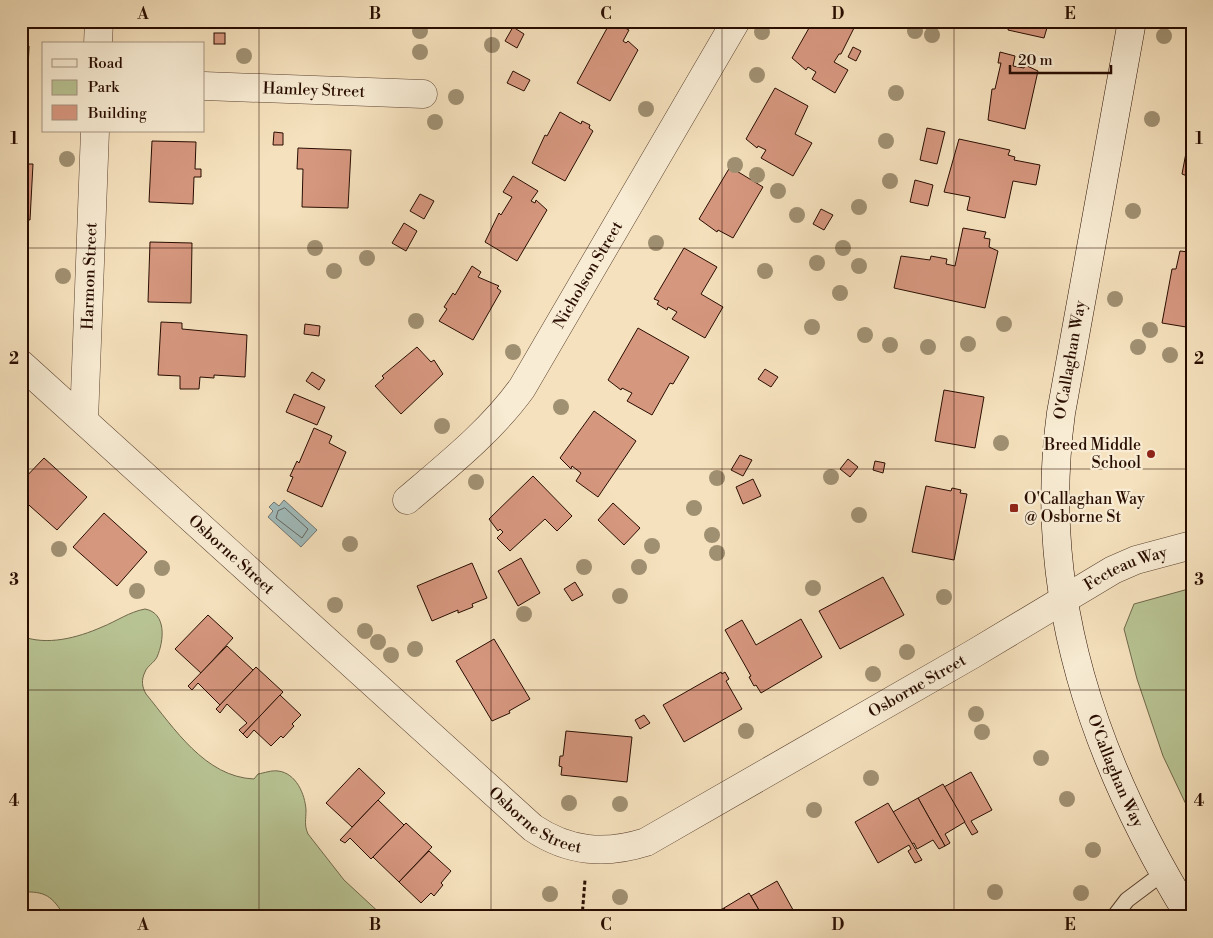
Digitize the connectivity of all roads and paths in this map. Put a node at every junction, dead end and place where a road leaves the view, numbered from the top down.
1 (99, 21) edge
2 (736, 21) edge
3 (1132, 21) edge
4 (98, 42) edge
5 (205, 86) edge
6 (423, 94) dead end
7 (94, 132) edge
8 (21, 364) edge
9 (84, 420) junction
10 (407, 500) dead end
11 (1192, 545) edge
12 (1063, 599) junction
13 (588, 850) junction
14 (1163, 874) junction
15 (582, 917) edge
16 (1114, 917) edge
17 (1190, 917) edge

1 - 4 street
2 - 10 street, Nicholson Street
3 - 12 street, O'Callaghan Way
5 - 6 street, Hamley Street
7 - 9 street, Harmon Street
8 - 9 street, Osborne Street
9 - 13 street, Osborne Street
11 - 12 street, Fecteau Way
12 - 13 street, Osborne Street
12 - 14 street, O'Callaghan Way
13 - 15 path
14 - 16 lane
14 - 17 street, O'Callaghan Way

